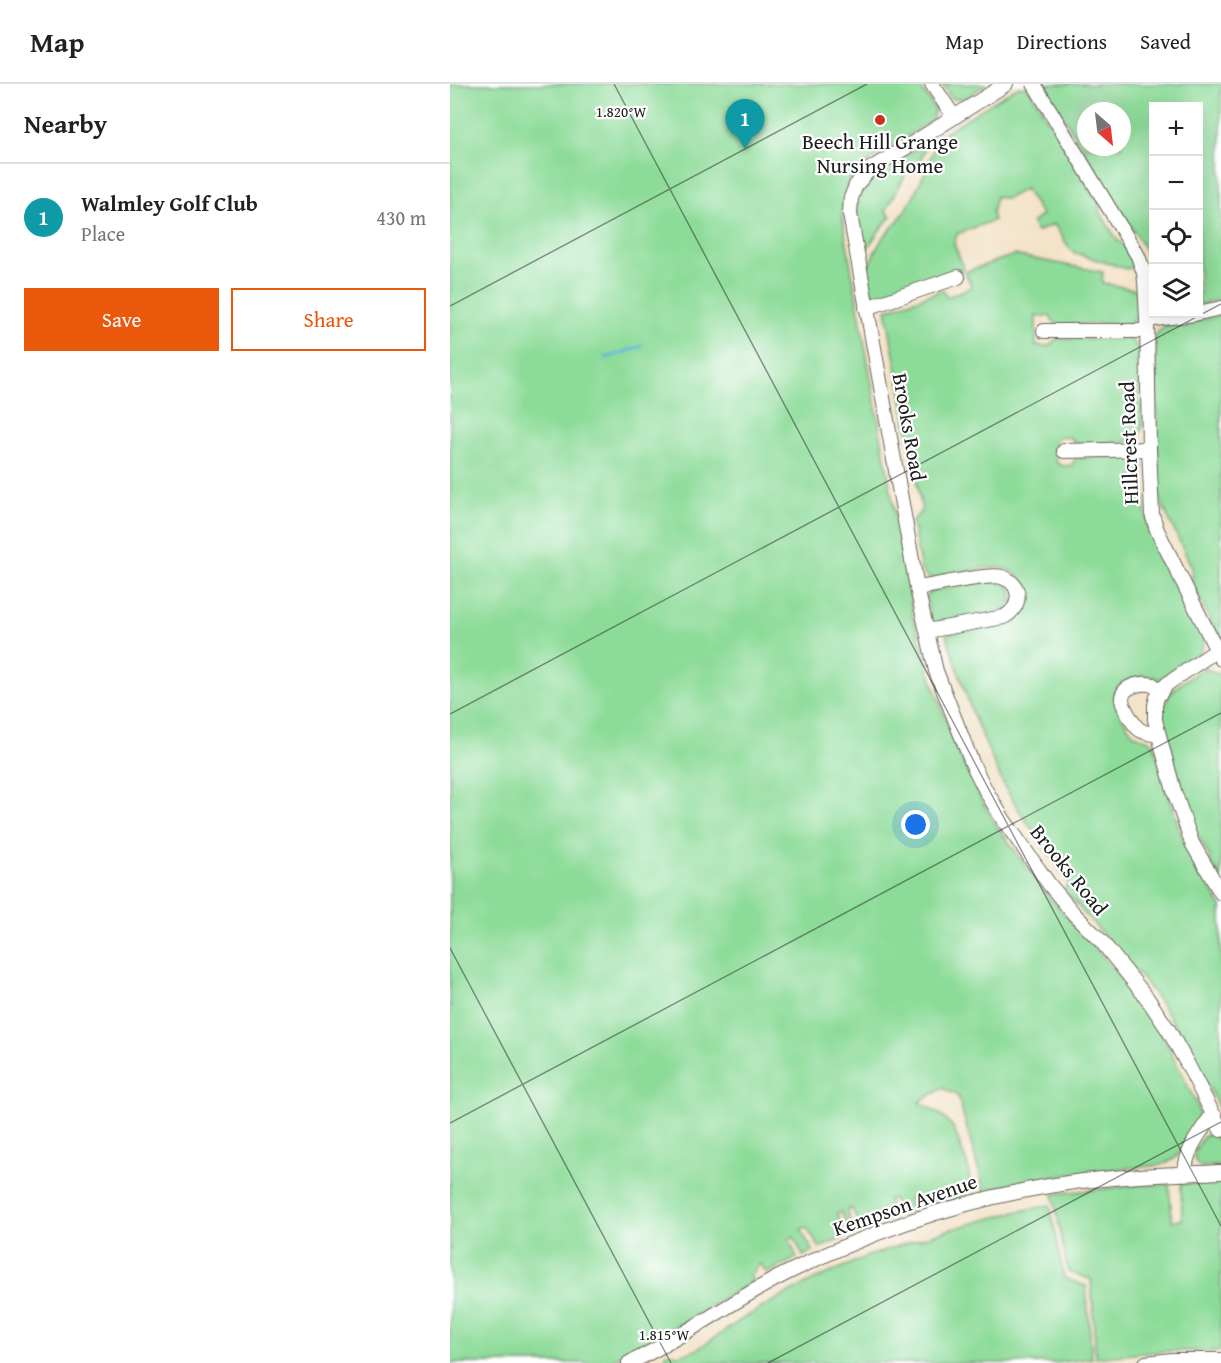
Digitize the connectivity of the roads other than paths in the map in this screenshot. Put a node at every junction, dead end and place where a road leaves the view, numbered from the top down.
1 (932, 84) edge
2 (1006, 84) edge
3 (1034, 84) edge
4 (954, 117) junction
5 (958, 277) dead end
6 (866, 308) junction
7 (1221, 308) edge
8 (1203, 312) edge
9 (1178, 318) edge
10 (1147, 326) junction
11 (1044, 331) dead end
12 (1149, 448) junction
13 (1064, 450) dead end
14 (917, 588) junction
15 (927, 631) junction
16 (1219, 655) edge
17 (1161, 690) junction
18 (1159, 735) junction
19 (1221, 893) edge
20 (1215, 1116) junction
21 (1221, 1130) edge
22 (1221, 1172) edge
23 (1185, 1174) junction
24 (1221, 1360) edge
25 (637, 1361) edge
26 (1146, 1363) edge

1 - 4 street
2 - 4 street, Brooks Road
3 - 10 street, Hillcrest Road
4 - 6 street, Brooks Road
5 - 6 street
6 - 14 street, Brooks Road
7 - 8 street
9 - 10 street
10 - 11 street
10 - 12 street, Hillcrest Road
12 - 13 street
12 - 16 street, Hillcrest Road
14 - 15 street, Brooks Road
14 - 15 street
15 - 20 street, Brooks Road
16 - 17 street
17 - 18 street
17 - 18 street
18 - 19 street
20 - 21 street, Brooks Road
20 - 23 street
22 - 23 street, Kempson Avenue
23 - 25 street, Kempson Avenue
24 - 26 street

